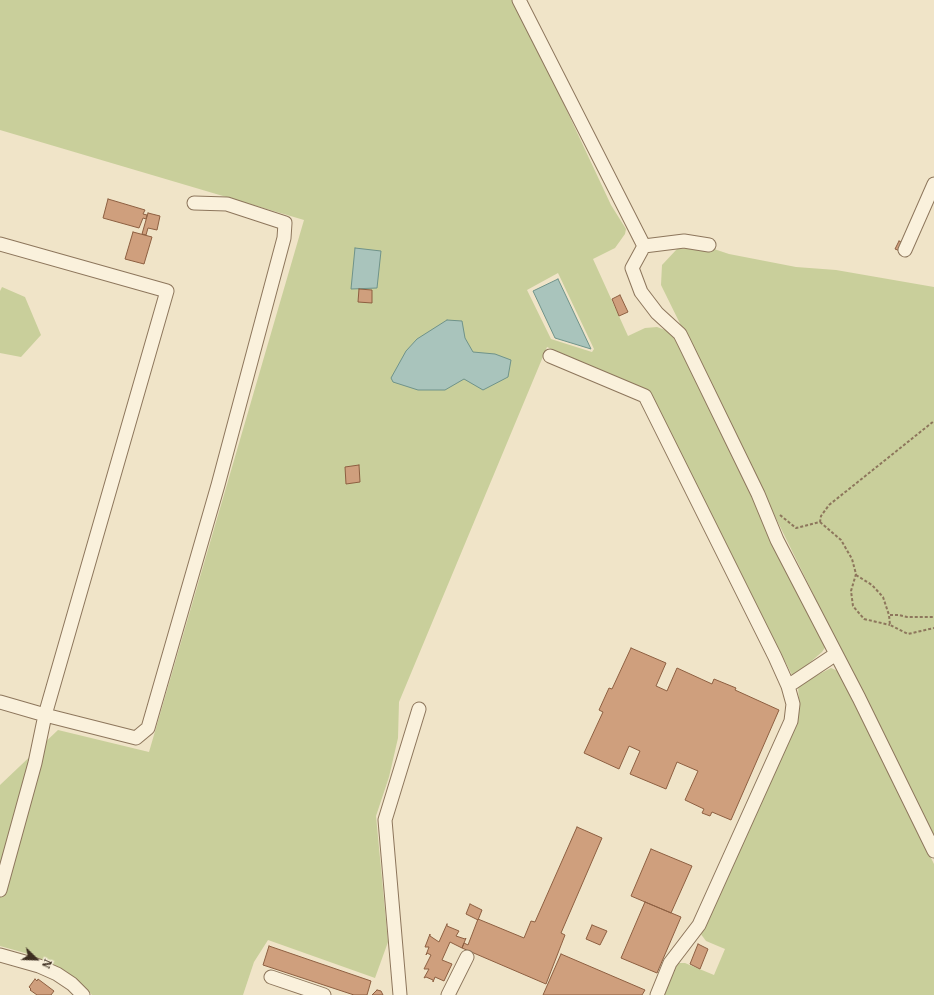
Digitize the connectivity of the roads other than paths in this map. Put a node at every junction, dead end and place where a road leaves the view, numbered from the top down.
1 (519, 0) edge
2 (934, 184) edge
3 (194, 203) dead end
4 (0, 244) edge
5 (709, 245) dead end
6 (644, 246) junction
7 (905, 250) dead end
8 (550, 356) dead end
9 (836, 654) junction
10 (788, 686) junction
11 (0, 702) edge
12 (419, 709) dead end
13 (46, 715) junction
14 (934, 851) edge
15 (0, 890) edge
16 (0, 955) edge
17 (467, 957) dead end
18 (271, 977) dead end
19 (83, 995) edge
20 (324, 995) edge
21 (400, 995) edge
22 (448, 995) edge
23 (657, 995) edge

1 - 6 street
2 - 7 street
3 - 13 street
4 - 13 street
5 - 6 street
6 - 9 street
8 - 10 street
9 - 10 street
9 - 14 street
10 - 23 street
11 - 13 street
12 - 21 street
13 - 15 street
16 - 19 street
17 - 22 street
18 - 20 street

